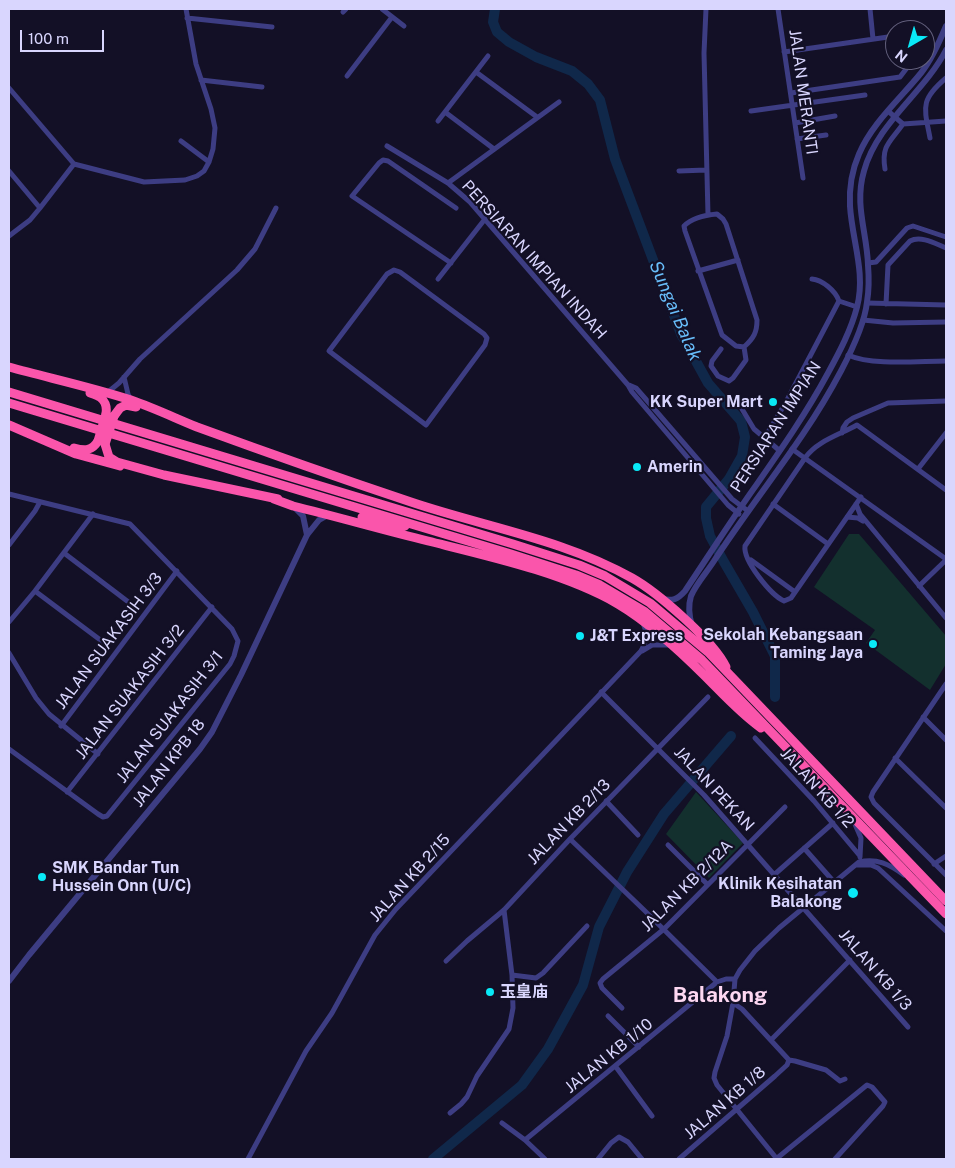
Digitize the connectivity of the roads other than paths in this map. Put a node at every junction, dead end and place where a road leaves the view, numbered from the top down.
1 (186, 9) edge
2 (382, 9) edge
3 (706, 9) edge
4 (778, 9) edge
5 (870, 9) edge
6 (392, 17) junction
7 (187, 18) junction
8 (404, 26) dead end
9 (946, 26) edge
10 (272, 28) dead end
11 (885, 37) edge
12 (873, 39) junction
13 (946, 50) edge
14 (784, 52) junction
15 (488, 56) dead end
16 (905, 70) edge
17 (476, 72) junction
18 (347, 76) dead end
19 (946, 78) edge
20 (201, 80) junction
21 (262, 87) dead end
22 (9, 88) edge
23 (791, 93) junction
24 (865, 95) dead end
25 (559, 102) dead end
26 (792, 106) junction
27 (751, 111) dead end
28 (888, 111) junction
29 (445, 112) junction
30 (835, 116) dead end
31 (537, 117) junction
32 (895, 118) junction
33 (946, 120) edge
34 (438, 121) dead end
35 (795, 122) junction
36 (927, 122) junction
37 (903, 124) junction
38 (826, 135) dead end
39 (930, 138) dead end
40 (797, 139) junction
41 (180, 141) dead end
42 (387, 146) dead end
43 (494, 149) junction
44 (210, 162) junction
45 (74, 164) junction
46 (706, 170) junction
47 (885, 170) dead end
48 (679, 171) dead end
49 (9, 172) edge
50 (803, 178) dead end
51 (448, 184) junction
52 (40, 208) junction
53 (276, 208) dead end
54 (456, 208) dead end
55 (708, 215) junction
56 (486, 219) junction
57 (9, 236) edge
58 (946, 236) edge
59 (946, 248) edge
60 (738, 260) junction
61 (451, 263) junction
62 (868, 263) junction
63 (698, 271) junction
64 (812, 279) dead end
65 (438, 280) dead end
66 (839, 301) junction
67 (868, 303) junction
68 (886, 304) junction
69 (946, 305) edge
70 (857, 307) junction
71 (863, 320) junction
72 (946, 322) edge
73 (744, 346) junction
74 (721, 349) dead end
75 (848, 355) junction
76 (946, 361) edge
77 (9, 367) edge
78 (124, 377) junction
79 (57, 380) junction
80 (372, 384) junction
81 (628, 385) junction
82 (368, 390) dead end
83 (9, 392) edge
84 (108, 393) junction
85 (388, 397) junction
86 (132, 400) junction
87 (946, 400) edge
88 (383, 402) dead end
89 (9, 403) edge
90 (742, 409) dead end
91 (110, 415) junction
92 (172, 416) junction
93 (9, 425) edge
94 (796, 428) junction
95 (842, 433) junction
96 (946, 433) edge
97 (31, 434) junction
98 (764, 439) junction
99 (102, 443) junction
100 (792, 449) junction
101 (780, 451) junction
102 (805, 458) junction
103 (774, 459) junction
104 (918, 469) junction
105 (164, 475) junction
106 (946, 490) edge
107 (9, 494) edge
108 (860, 497) junction
109 (274, 499) junction
110 (40, 502) junction
111 (773, 504) junction
112 (856, 504) junction
113 (292, 506) junction
114 (739, 510) junction
115 (93, 514) junction
116 (746, 514) junction
117 (328, 515) junction
118 (847, 516) junction
119 (866, 522) junction
120 (412, 524) junction
121 (307, 535) junction
122 (828, 544) junction
123 (9, 545) edge
124 (64, 553) junction
125 (747, 557) junction
126 (946, 560) edge
127 (177, 571) junction
128 (919, 586) junction
129 (35, 591) junction
130 (795, 592) junction
131 (661, 599) junction
132 (131, 604) dead end
133 (212, 607) junction
134 (946, 617) edge
135 (642, 620) junction
136 (9, 622) edge
137 (692, 627) junction
138 (103, 642) dead end
139 (672, 645) junction
140 (641, 651) junction
141 (9, 653) edge
142 (729, 674) junction
143 (946, 684) edge
144 (602, 692) junction
145 (708, 697) dead end
146 (923, 717) junction
147 (61, 726) junction
148 (755, 738) dead end
149 (778, 739) junction
150 (946, 740) edge
151 (658, 747) junction
152 (9, 748) edge
153 (98, 754) junction
154 (895, 758) junction
155 (68, 792) junction
156 (606, 801) junction
157 (785, 807) dead end
158 (946, 808) edge
159 (851, 816) junction
160 (833, 823) junction
161 (638, 835) dead end
162 (570, 840) junction
163 (747, 843) junction
164 (668, 845) dead end
165 (804, 848) junction
166 (946, 856) edge
167 (858, 861) junction
168 (934, 864) junction
169 (775, 874) junction
170 (946, 876) edge
171 (834, 882) junction
172 (707, 884) junction
173 (916, 884) junction
174 (946, 901) edge
175 (804, 907) junction
176 (504, 910) junction
177 (946, 914) edge
178 (587, 926) dead end
179 (664, 929) junction
180 (946, 931) edge
181 (850, 960) junction
182 (446, 961) dead end
183 (512, 975) junction
184 (735, 979) junction
185 (9, 981) edge
186 (717, 982) junction
187 (733, 1003) junction
188 (622, 1008) dead end
189 (608, 1016) dead end
190 (908, 1026) dead end
191 (771, 1040) junction
192 (639, 1047) junction
193 (788, 1063) junction
194 (616, 1067) junction
195 (845, 1079) dead end
196 (737, 1109) junction
197 (450, 1113) dead end
198 (652, 1116) dead end
199 (502, 1123) dead end
200 (525, 1140) junction
201 (248, 1159) edge
202 (545, 1159) edge
203 (598, 1159) edge
204 (642, 1159) edge
205 (679, 1159) edge
206 (777, 1159) edge
207 (835, 1159) edge

1 - 7 street
2 - 6 street
3 - 46 street
4 - 14 street, JALAN MERANTI
5 - 12 street
6 - 8 street
6 - 18 street
7 - 10 street
7 - 20 street
9 - 28 street, PERSIARAN IMPIAN
11 - 12 street
12 - 14 street
13 - 32 street, PERSIARAN IMPIAN
14 - 23 street, JALAN MERANTI
15 - 17 street
16 - 23 street
17 - 29 street
17 - 31 street
19 - 36 street
20 - 21 street
20 - 44 street
22 - 45 street
23 - 26 street, JALAN MERANTI
24 - 26 street
25 - 31 street
26 - 27 street
26 - 35 street, JALAN MERANTI
28 - 32 street
28 - 70 street, PERSIARAN IMPIAN
29 - 34 street
29 - 43 street
30 - 35 street
31 - 43 street
32 - 37 street
32 - 62 street, PERSIARAN IMPIAN
33 - 36 street
35 - 40 street, JALAN MERANTI
36 - 37 street
36 - 39 street
37 - 47 street
38 - 40 street
40 - 50 street, JALAN MERANTI
41 - 44 street
42 - 51 street, PERSIARAN IMPIAN INDAH
43 - 51 street
44 - 45 street
45 - 52 street
46 - 48 street
46 - 55 street
49 - 52 street
51 - 56 street, PERSIARAN IMPIAN INDAH
52 - 57 street
53 - 78 street
54 - 61 street
55 - 60 street
55 - 63 street
56 - 61 street
56 - 81 street, PERSIARAN IMPIAN INDAH
58 - 62 street
59 - 68 street
60 - 63 street
60 - 73 street
61 - 65 street
62 - 67 street, PERSIARAN IMPIAN
63 - 73 street
64 - 66 street
66 - 70 street
66 - 98 street
67 - 68 street
67 - 71 street, PERSIARAN IMPIAN
68 - 69 street
70 - 94 street, PERSIARAN IMPIAN
71 - 72 street
71 - 75 street, PERSIARAN IMPIAN
73 - 74 street
75 - 76 street
75 - 100 street, PERSIARAN IMPIAN
77 - 79 highway
78 - 84 street
78 - 86 street
79 - 84 highway
79 - 91 highway
80 - 82 street
80 - 85 street
80 - 85 street
81 - 114 street, PERSIARAN IMPIAN INDAH
81 - 114 street, PERSIARAN IMPIAN INDAH
83 - 142 highway
84 - 86 highway
85 - 88 street
86 - 92 highway
87 - 95 street
89 - 120 highway
90 - 98 street
91 - 92 highway
91 - 99 highway, bridge
92 - 131 highway
93 - 97 highway
94 - 100 street
94 - 101 street, PERSIARAN IMPIAN
95 - 102 street
95 - 104 street
96 - 104 street
97 - 99 highway
97 - 105 highway
98 - 101 street
99 - 105 highway
100 - 102 street
100 - 103 street
100 - 116 street, PERSIARAN IMPIAN
101 - 103 street, PERSIARAN IMPIAN
102 - 108 street
102 - 111 street
103 - 114 street, PERSIARAN IMPIAN
104 - 106 street
105 - 109 highway
107 - 110 street, JALAN SUAKASIH 3/1
108 - 112 street
108 - 126 street
109 - 113 highway
109 - 120 highway
110 - 115 street, JALAN SUAKASIH 3/1
110 - 123 street
111 - 122 street
111 - 125 street
112 - 118 street
112 - 119 street
113 - 117 highway
113 - 121 street
114 - 116 street, PERSIARAN IMPIAN INDAH
114 - 131 street, PERSIARAN IMPIAN
115 - 124 street
115 - 127 street, JALAN SUAKASIH 3/1
116 - 137 street, PERSIARAN IMPIAN
117 - 121 street, JALAN KPB 18
117 - 135 highway
118 - 119 street
118 - 122 street
119 - 128 street
120 - 149 highway
121 - 185 street, JALAN KPB 18
122 - 130 street
124 - 129 street
124 - 132 street
125 - 130 street
125 - 130 street
126 - 128 street
127 - 133 street, JALAN SUAKASIH 3/1
127 - 147 street, JALAN SUAKASIH 3/3
128 - 134 street
129 - 136 street
129 - 138 street
131 - 137 highway
133 - 153 street, JALAN SUAKASIH 3/2
133 - 155 street, JALAN SUAKASIH 3/1
135 - 139 highway
135 - 140 street
137 - 142 highway
139 - 140 street
139 - 149 highway
140 - 144 street, JALAN KB 2/15
141 - 147 street
142 - 174 highway
143 - 146 street
144 - 151 street, JALAN PEKAN
144 - 201 street, JALAN KB 2/15
145 - 151 street, JALAN KB 2/13
146 - 150 street
146 - 154 street
147 - 153 street
148 - 160 street, JALAN KB 1/2
149 - 159 highway
151 - 156 street, JALAN KB 2/13
151 - 163 street, JALAN PEKAN
152 - 155 street, JALAN SUAKASIH 3/1
153 - 155 street, JALAN SUAKASIH 3/2
154 - 158 street
154 - 168 street
156 - 161 street
156 - 162 street, JALAN KB 2/13
157 - 163 street, JALAN KB 2/12A
159 - 167 street
159 - 173 highway
160 - 165 street
160 - 167 street, JALAN KB 1/2
162 - 176 street, JALAN KB 2/13
162 - 179 street
163 - 169 street, JALAN PEKAN
163 - 172 street, JALAN KB 2/12A
164 - 172 street
165 - 169 street
165 - 171 street
166 - 168 street
167 - 171 street
167 - 173 street
167 - 180 street
168 - 170 street
169 - 175 street, JALAN PEKAN
171 - 175 street
172 - 179 street, JALAN KB 2/12A
173 - 177 highway
175 - 181 street, JALAN KB 1/3
175 - 184 street
176 - 182 street, JALAN KB 2/13
176 - 183 street
178 - 183 street
179 - 186 street
179 - 188 street, JALAN KB 2/12A
181 - 190 street, JALAN KB 1/3
181 - 191 street
183 - 197 street
184 - 186 street
184 - 187 street
186 - 192 street, JALAN KB 1/10
187 - 191 street
187 - 196 street
189 - 192 street
191 - 193 street
192 - 194 street, JALAN KB 1/10
193 - 195 street
193 - 196 street, JALAN KB 1/8
194 - 198 street
194 - 200 street, JALAN KB 1/10
196 - 205 street, JALAN KB 1/8
196 - 206 street
199 - 200 street
200 - 202 street
203 - 204 street
206 - 207 street

